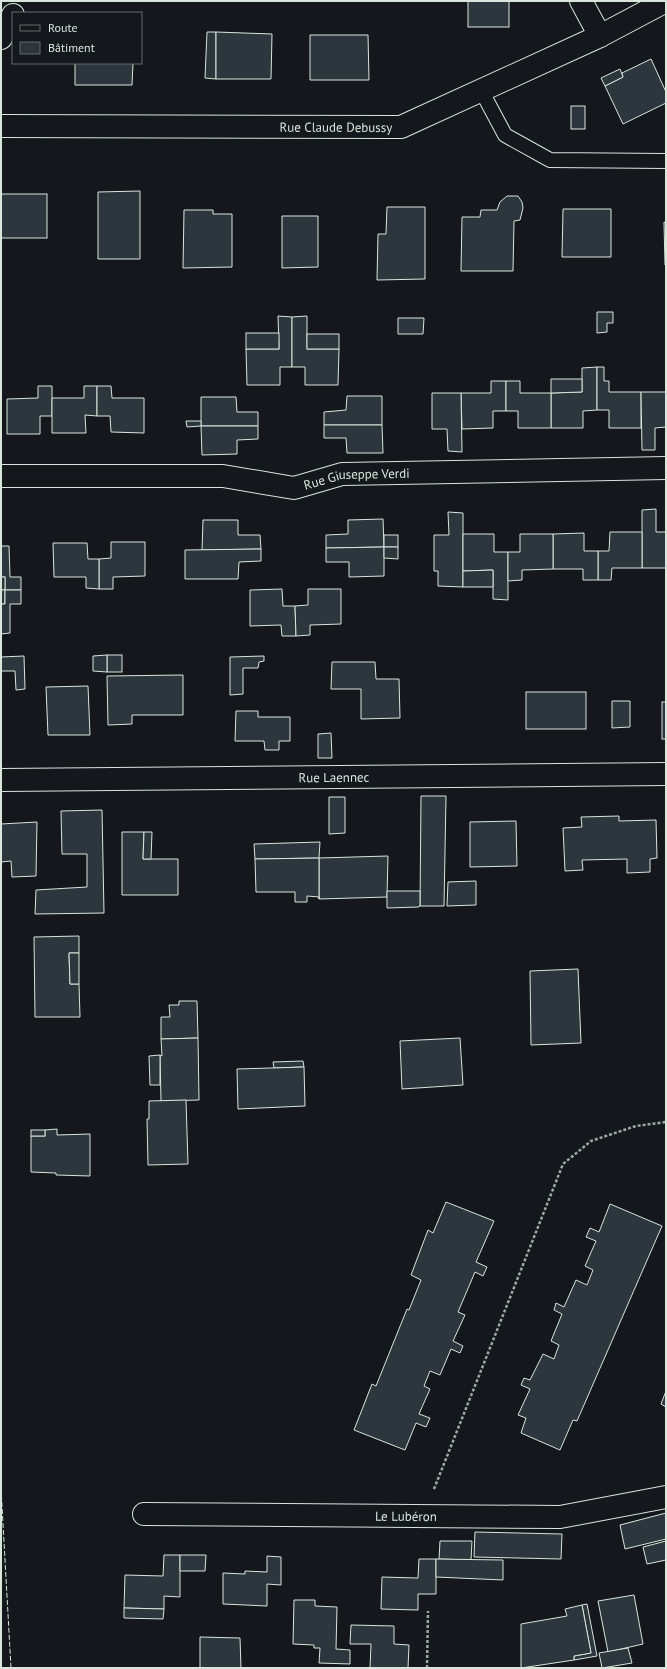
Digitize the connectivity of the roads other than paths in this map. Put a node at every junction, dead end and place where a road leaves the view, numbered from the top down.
1 (20, 1) edge
2 (581, 1) edge
3 (666, 1) edge
4 (15, 12) edge
5 (12, 18) edge
6 (600, 36) junction
7 (1, 38) edge
8 (481, 90) junction
9 (1, 126) edge
10 (666, 161) edge
11 (666, 468) edge
12 (1, 476) edge
13 (666, 774) edge
14 (1, 780) edge
15 (666, 1497) edge
16 (144, 1514) dead end

1 - 4 street
2 - 6 street
3 - 6 street, Rue Claude Debussy
5 - 7 street
6 - 8 street, Rue Claude Debussy
8 - 9 street, Rue Claude Debussy
8 - 10 lane
11 - 12 street, Rue Giuseppe Verdi
13 - 14 street, Rue Laennec
15 - 16 street, Le Lubéron

